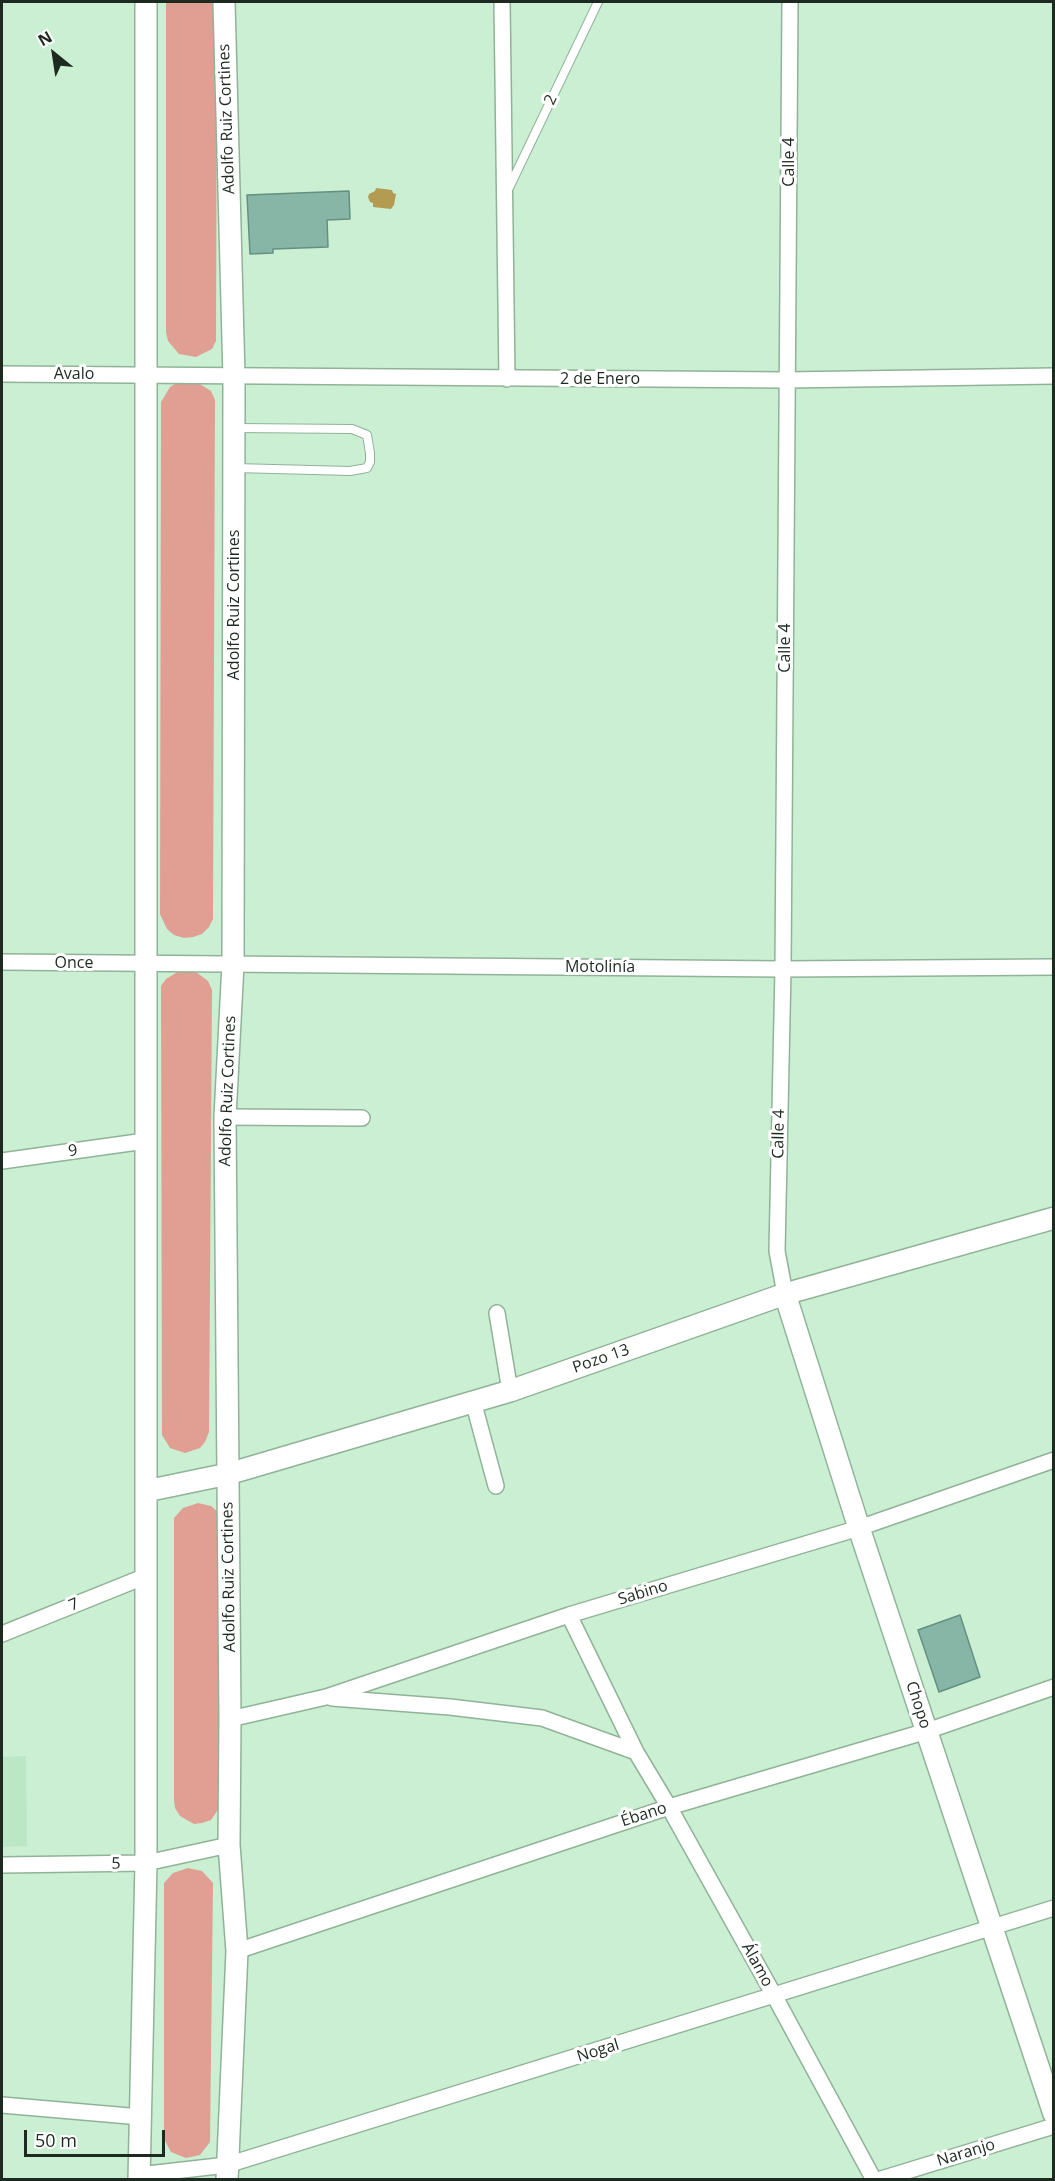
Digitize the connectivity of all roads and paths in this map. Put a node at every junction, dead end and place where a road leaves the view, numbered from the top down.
1 (146, 2) edge
2 (224, 2) edge
3 (502, 2) edge
4 (598, 2) edge
5 (790, 2) edge
6 (504, 199) junction
7 (2, 374) edge
8 (146, 374) junction
9 (1053, 376) edge
10 (234, 377) junction
11 (507, 378) junction
12 (788, 380) junction
13 (234, 428) junction
14 (234, 468) junction
15 (2, 962) edge
16 (146, 963) junction
17 (233, 964) junction
18 (1053, 967) edge
19 (783, 969) junction
20 (225, 1117) junction
21 (362, 1118) dead end
22 (145, 1141) junction
23 (2, 1161) edge
24 (1053, 1218) edge
25 (785, 1294) junction
26 (497, 1313) dead end
27 (510, 1390) junction
28 (474, 1401) junction
29 (1053, 1460) edge
30 (228, 1474) junction
31 (496, 1486) dead end
32 (146, 1491) junction
33 (859, 1528) junction
34 (146, 1576) junction
35 (568, 1615) junction
36 (2, 1634) edge
37 (1053, 1687) edge
38 (326, 1697) junction
39 (230, 1719) junction
40 (927, 1731) junction
41 (636, 1752) junction
42 (669, 1807) junction
43 (229, 1845) junction
44 (146, 1863) junction
45 (2, 1865) edge
46 (1053, 1908) edge
47 (993, 1928) junction
48 (237, 1951) junction
49 (775, 1996) junction
50 (2, 2105) edge
51 (1053, 2114) edge
52 (141, 2117) junction
53 (1053, 2126) edge
54 (227, 2172) edge
55 (139, 2177) edge
56 (876, 2180) edge

1 - 8 main road
2 - 10 main road, Adolfo Ruiz Cortines
3 - 6 street, 2
4 - 6 lane, 2
5 - 12 street, Calle 4
6 - 11 street, 2
7 - 8 street, Avalo
8 - 10 street, 2 de Enero
8 - 16 main road
9 - 12 street, 2 de Enero
10 - 11 street, 2 de Enero
10 - 13 main road, Adolfo Ruiz Cortines
11 - 12 street, 2 de Enero
12 - 19 street, Calle 4
13 - 14 main road, Adolfo Ruiz Cortines
13 - 14 lane
14 - 17 main road, Adolfo Ruiz Cortines
15 - 16 street, Once
16 - 17 street, Motolinía
16 - 22 main road
17 - 19 street, Motolinía
17 - 20 main road, Adolfo Ruiz Cortines
18 - 19 street, Motolinía
19 - 25 street, Calle 4
20 - 21 street
20 - 30 main road, Adolfo Ruiz Cortines
22 - 23 street, 9
22 - 32 main road
24 - 25 main road, Pozo 13
25 - 27 main road, Pozo 13
25 - 33 main road, Chopo
26 - 27 street
27 - 28 main road, Pozo 13
28 - 30 main road, Pozo 13
28 - 31 street
29 - 33 street, Sabino
30 - 32 main road, Pozo 13
30 - 39 main road, Adolfo Ruiz Cortines
32 - 34 main road
33 - 35 street, Sabino
33 - 40 main road, Chopo
34 - 36 street, 7
34 - 44 main road
35 - 38 street, Sabino
35 - 41 street, Álamo
37 - 40 street, Ébano
38 - 39 street, Sabino
38 - 41 street
39 - 43 main road, Adolfo Ruiz Cortines
40 - 42 street, Ébano
40 - 47 main road, Chopo
41 - 42 street, Álamo
42 - 48 street, Ébano
42 - 49 street, Álamo
43 - 44 street, 5
43 - 48 main road, Adolfo Ruiz Cortines
44 - 45 street, 5
44 - 52 main road
46 - 47 street, Nogal
47 - 49 street, Nogal
47 - 51 main road, Chopo
48 - 54 main road, Adolfo Ruiz Cortines
49 - 54 street, Nogal
49 - 56 street, Álamo
50 - 52 street
52 - 55 main road
53 - 56 street, Naranjo
54 - 55 street, Nogal

